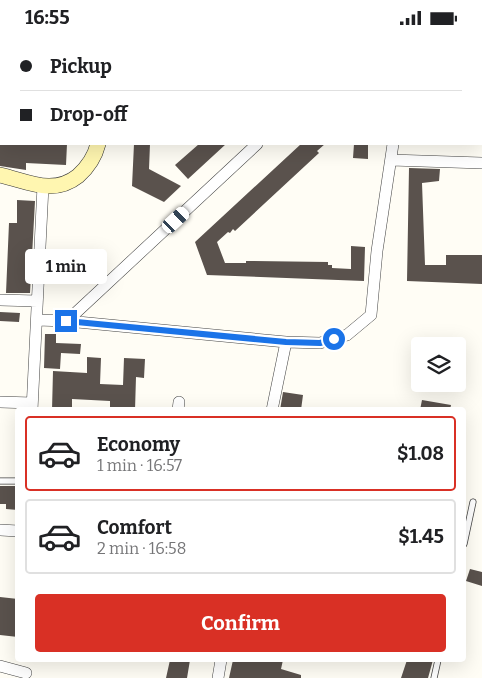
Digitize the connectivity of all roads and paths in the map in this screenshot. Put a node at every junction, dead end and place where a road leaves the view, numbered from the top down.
1 (98, 145) edge
2 (256, 145) edge
3 (393, 145) edge
4 (391, 160) junction
5 (482, 163) edge
6 (0, 175) edge
7 (43, 186) junction
8 (0, 300) edge
9 (37, 301) junction
10 (37, 320) junction
11 (66, 321) junction
12 (286, 342) junction
13 (0, 402) edge
14 (32, 407) edge
15 (273, 407) edge
16 (0, 481) edge
17 (15, 481) edge
18 (473, 502) dead end
19 (0, 531) edge
20 (15, 531) edge
21 (466, 535) edge
22 (27, 662) edge
23 (221, 662) edge
24 (438, 662) edge
25 (0, 666) edge
26 (26, 675) edge
27 (218, 678) edge
28 (434, 678) edge

1 - 7 street
2 - 11 street
3 - 4 street
4 - 5 street
4 - 12 street
6 - 7 street
7 - 9 street
8 - 9 street
9 - 10 street
10 - 11 street
10 - 14 street
11 - 12 street
12 - 15 street
13 - 14 street
16 - 17 lane
18 - 21 lane
19 - 20 street
22 - 26 street
23 - 27 street
24 - 28 lane
25 - 26 street

